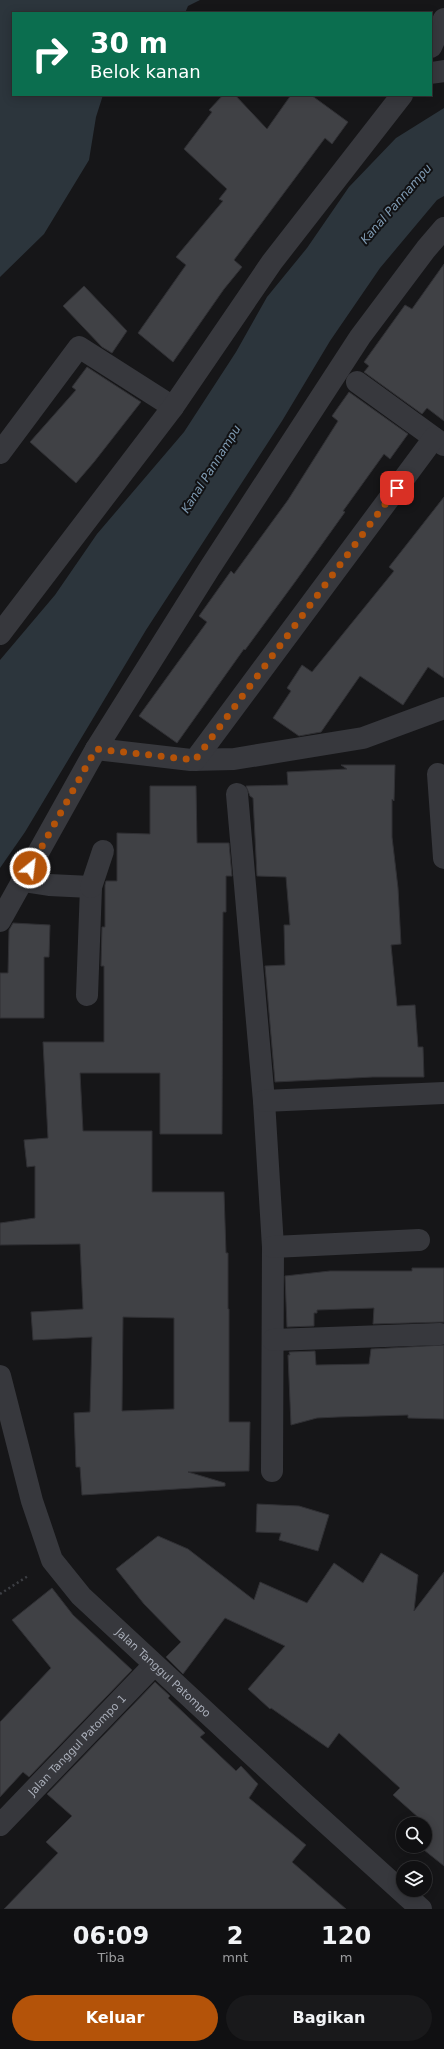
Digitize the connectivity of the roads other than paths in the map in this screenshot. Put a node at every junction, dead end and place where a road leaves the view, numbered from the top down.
1 (444, 19) edge
2 (432, 45) edge
3 (444, 71) edge
4 (432, 74) edge
5 (401, 96) edge
6 (444, 228) edge
7 (357, 382) dead end
8 (173, 407) junction
9 (439, 442) edge
10 (0, 453) edge
11 (0, 634) edge
12 (444, 708) edge
13 (96, 749) junction
14 (195, 760) junction
15 (438, 774) dead end
16 (237, 794) dead end
17 (103, 851) dead end
18 (444, 858) edge
19 (23, 882) junction
20 (91, 887) junction
21 (0, 921) edge
22 (87, 995) dead end
23 (444, 1093) edge
24 (264, 1101) junction
25 (419, 1240) dead end
26 (273, 1247) junction
27 (440, 1334) dead end
28 (273, 1340) junction
29 (0, 1376) edge
30 (272, 1471) dead end
31 (154, 1665) junction
32 (0, 1825) edge
33 (421, 1909) edge

1 - 2 street
3 - 4 street
5 - 8 street
6 - 13 street
7 - 9 street
8 - 10 street
8 - 11 street
9 - 14 street
12 - 14 street
13 - 14 street
13 - 19 street
15 - 18 street
16 - 24 street
17 - 20 street
19 - 20 street
19 - 21 street
20 - 22 street
23 - 24 street
24 - 26 street
25 - 26 street
26 - 28 street
27 - 28 street
28 - 30 street
29 - 31 street, Jalan Tanggul Patompo
31 - 32 street, Jalan Tanggul Patompo 1
31 - 33 street, Jalan Tanggul Patompo

